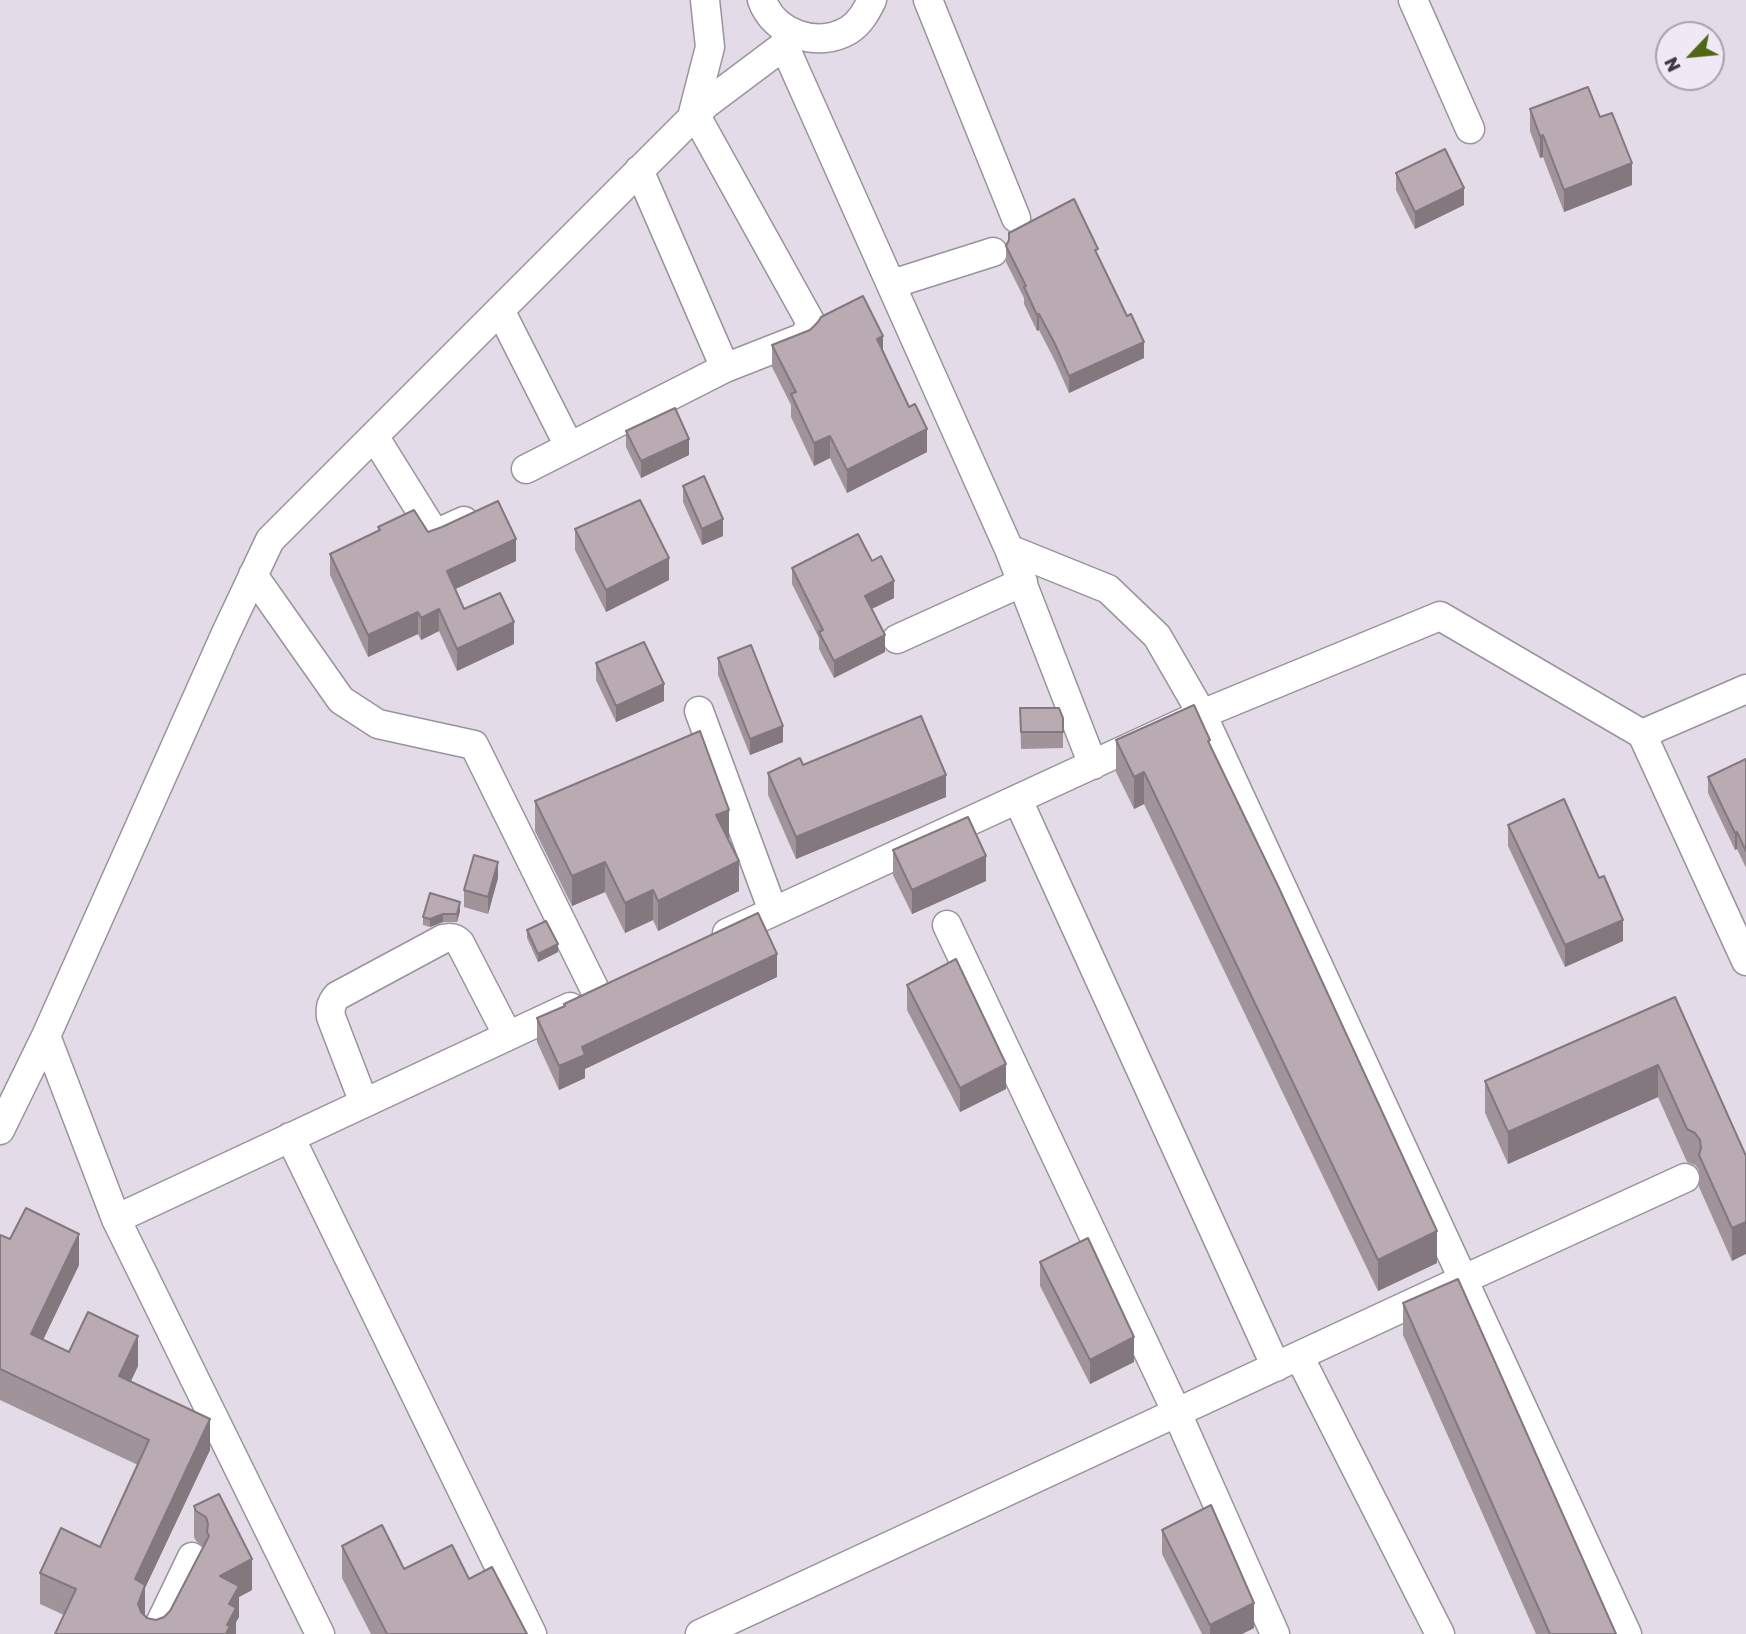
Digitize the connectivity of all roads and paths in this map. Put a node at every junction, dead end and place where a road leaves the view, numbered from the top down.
1 (705, 0) edge
2 (762, 0) edge
3 (872, 0) edge
4 (928, 0) edge
5 (1413, 0) edge
6 (791, 40) junction
7 (694, 116) junction
8 (1470, 129) dead end
9 (639, 170) junction
10 (1016, 218) dead end
11 (993, 252) dead end
12 (892, 284) junction
13 (500, 310) junction
14 (725, 368) junction
15 (374, 436) junction
16 (569, 446) junction
17 (526, 469) dead end
18 (488, 510) edge
19 (1009, 549) junction
20 (253, 575) junction
21 (1023, 582) junction
22 (897, 639) dead end
23 (1746, 689) edge
24 (699, 711) dead end
25 (1202, 715) junction
26 (1642, 734) junction
27 (1093, 765) junction
28 (1018, 800) junction
29 (773, 911) junction
30 (947, 925) dead end
31 (710, 941) edge
32 (1746, 961) edge
33 (622, 982) edge
34 (597, 994) junction
35 (46, 1036) junction
36 (508, 1036) junction
37 (364, 1103) junction
38 (0, 1130) edge
39 (290, 1137) junction
40 (1685, 1178) dead end
41 (116, 1219) junction
42 (1462, 1280) junction
43 (1288, 1362) junction
44 (1177, 1413) junction
45 (192, 1557) dead end
46 (155, 1634) edge
47 (320, 1634) edge
48 (532, 1634) edge
49 (700, 1634) edge
50 (1275, 1634) edge
51 (1440, 1634) edge
52 (1627, 1634) edge

1 - 7 street
2 - 6 street
3 - 6 street
4 - 10 street
5 - 8 street
6 - 7 street
6 - 12 street
7 - 9 street
7 - 14 street
9 - 13 street
9 - 14 street
11 - 12 street
12 - 19 street
13 - 15 street
13 - 16 street
14 - 16 street
15 - 18 street
15 - 20 street
16 - 17 street
19 - 21 street
19 - 25 street
20 - 34 street
20 - 35 street
21 - 22 street
21 - 27 street
23 - 26 street
24 - 29 street
25 - 26 street
25 - 27 street
25 - 42 street
26 - 32 street
27 - 28 street
28 - 29 street
28 - 43 street
29 - 31 street
30 - 44 street
33 - 34 street
34 - 36 street
35 - 38 street
35 - 41 street
36 - 37 street
36 - 37 street
37 - 39 street
39 - 41 street
39 - 48 street
40 - 42 street
41 - 47 street
42 - 43 street
42 - 52 street
43 - 44 street
43 - 51 street
44 - 49 street
44 - 50 street
45 - 46 street

